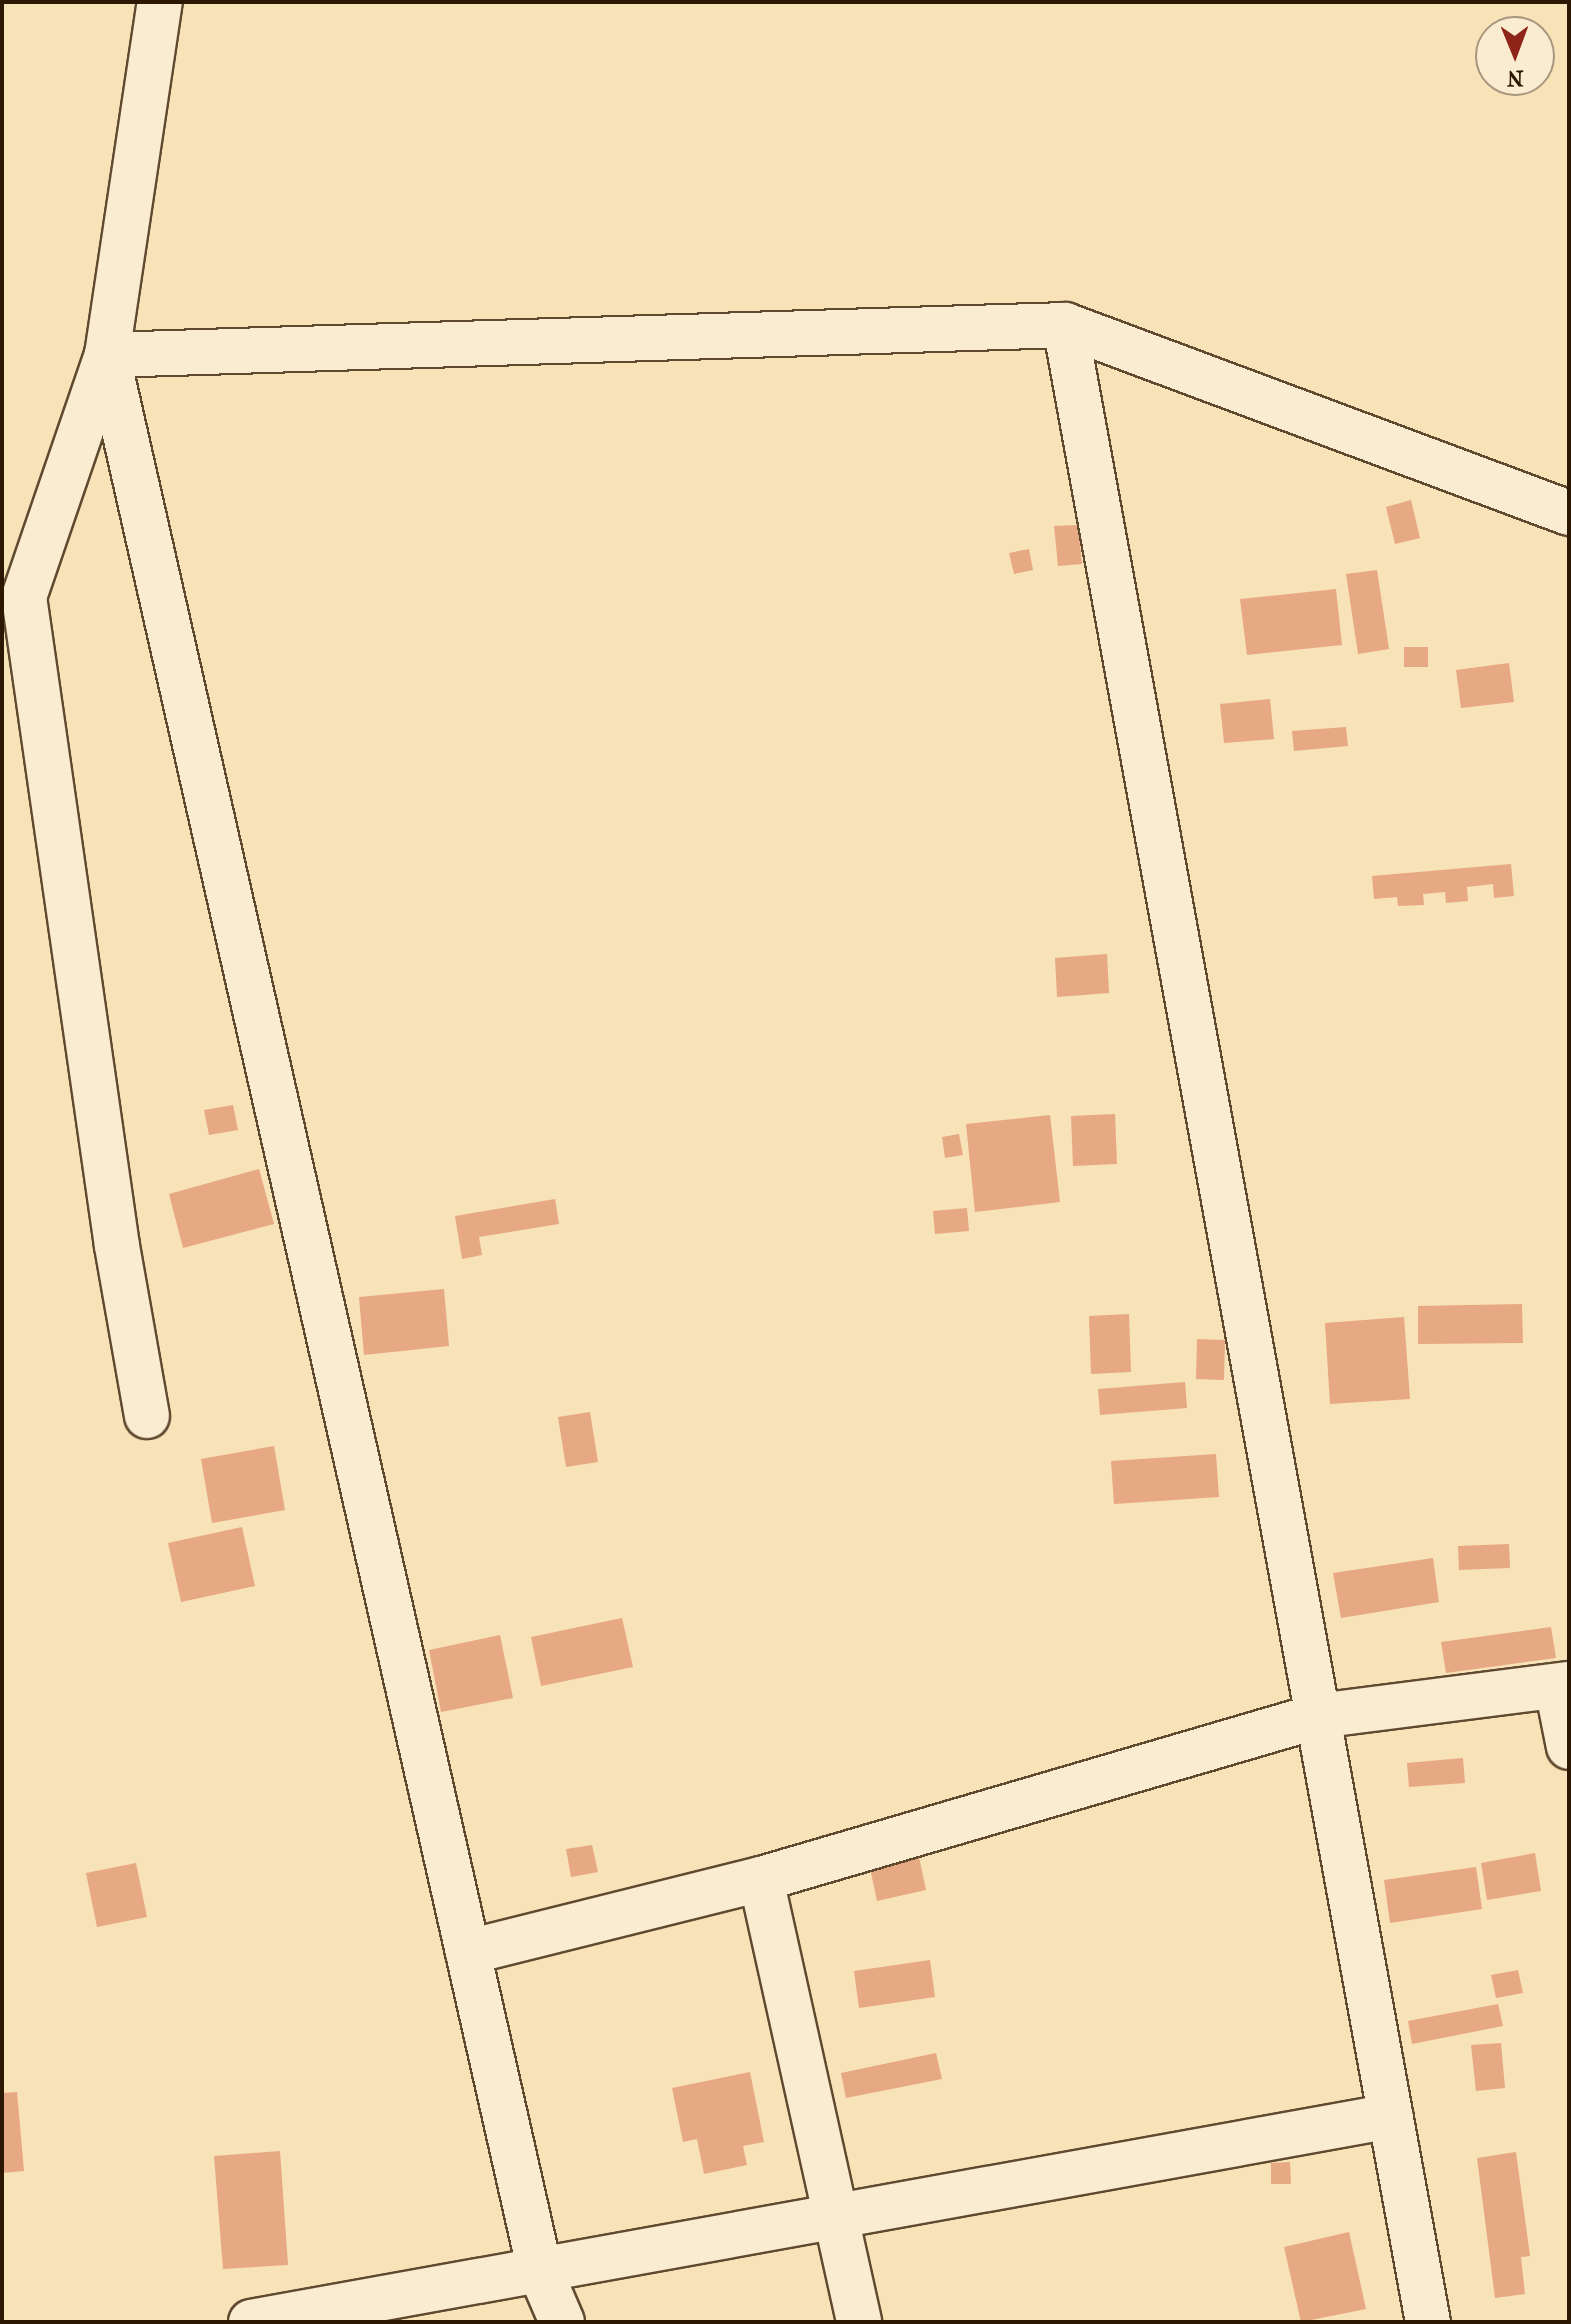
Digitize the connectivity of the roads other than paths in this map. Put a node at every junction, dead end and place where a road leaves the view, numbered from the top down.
1 (160, 2) edge
2 (1065, 325) junction
3 (107, 355) junction
4 (1569, 513) edge
5 (147, 1416) dead end
6 (1563, 1686) edge
7 (1318, 1716) junction
8 (1569, 1747) edge
9 (761, 1879) junction
10 (468, 1952) junction
11 (1391, 2116) junction
12 (836, 2218) junction
13 (540, 2271) junction
14 (251, 2322) edge
15 (562, 2322) edge
16 (859, 2322) edge
17 (1428, 2322) edge

1 - 3 street
2 - 3 street
2 - 4 street
2 - 7 street
3 - 5 street
3 - 10 street
6 - 7 street
6 - 8 street
7 - 9 street
7 - 11 street
9 - 10 street
9 - 12 street
10 - 13 street
11 - 12 street
11 - 17 street
12 - 13 street
12 - 16 street
13 - 14 street
13 - 15 street

